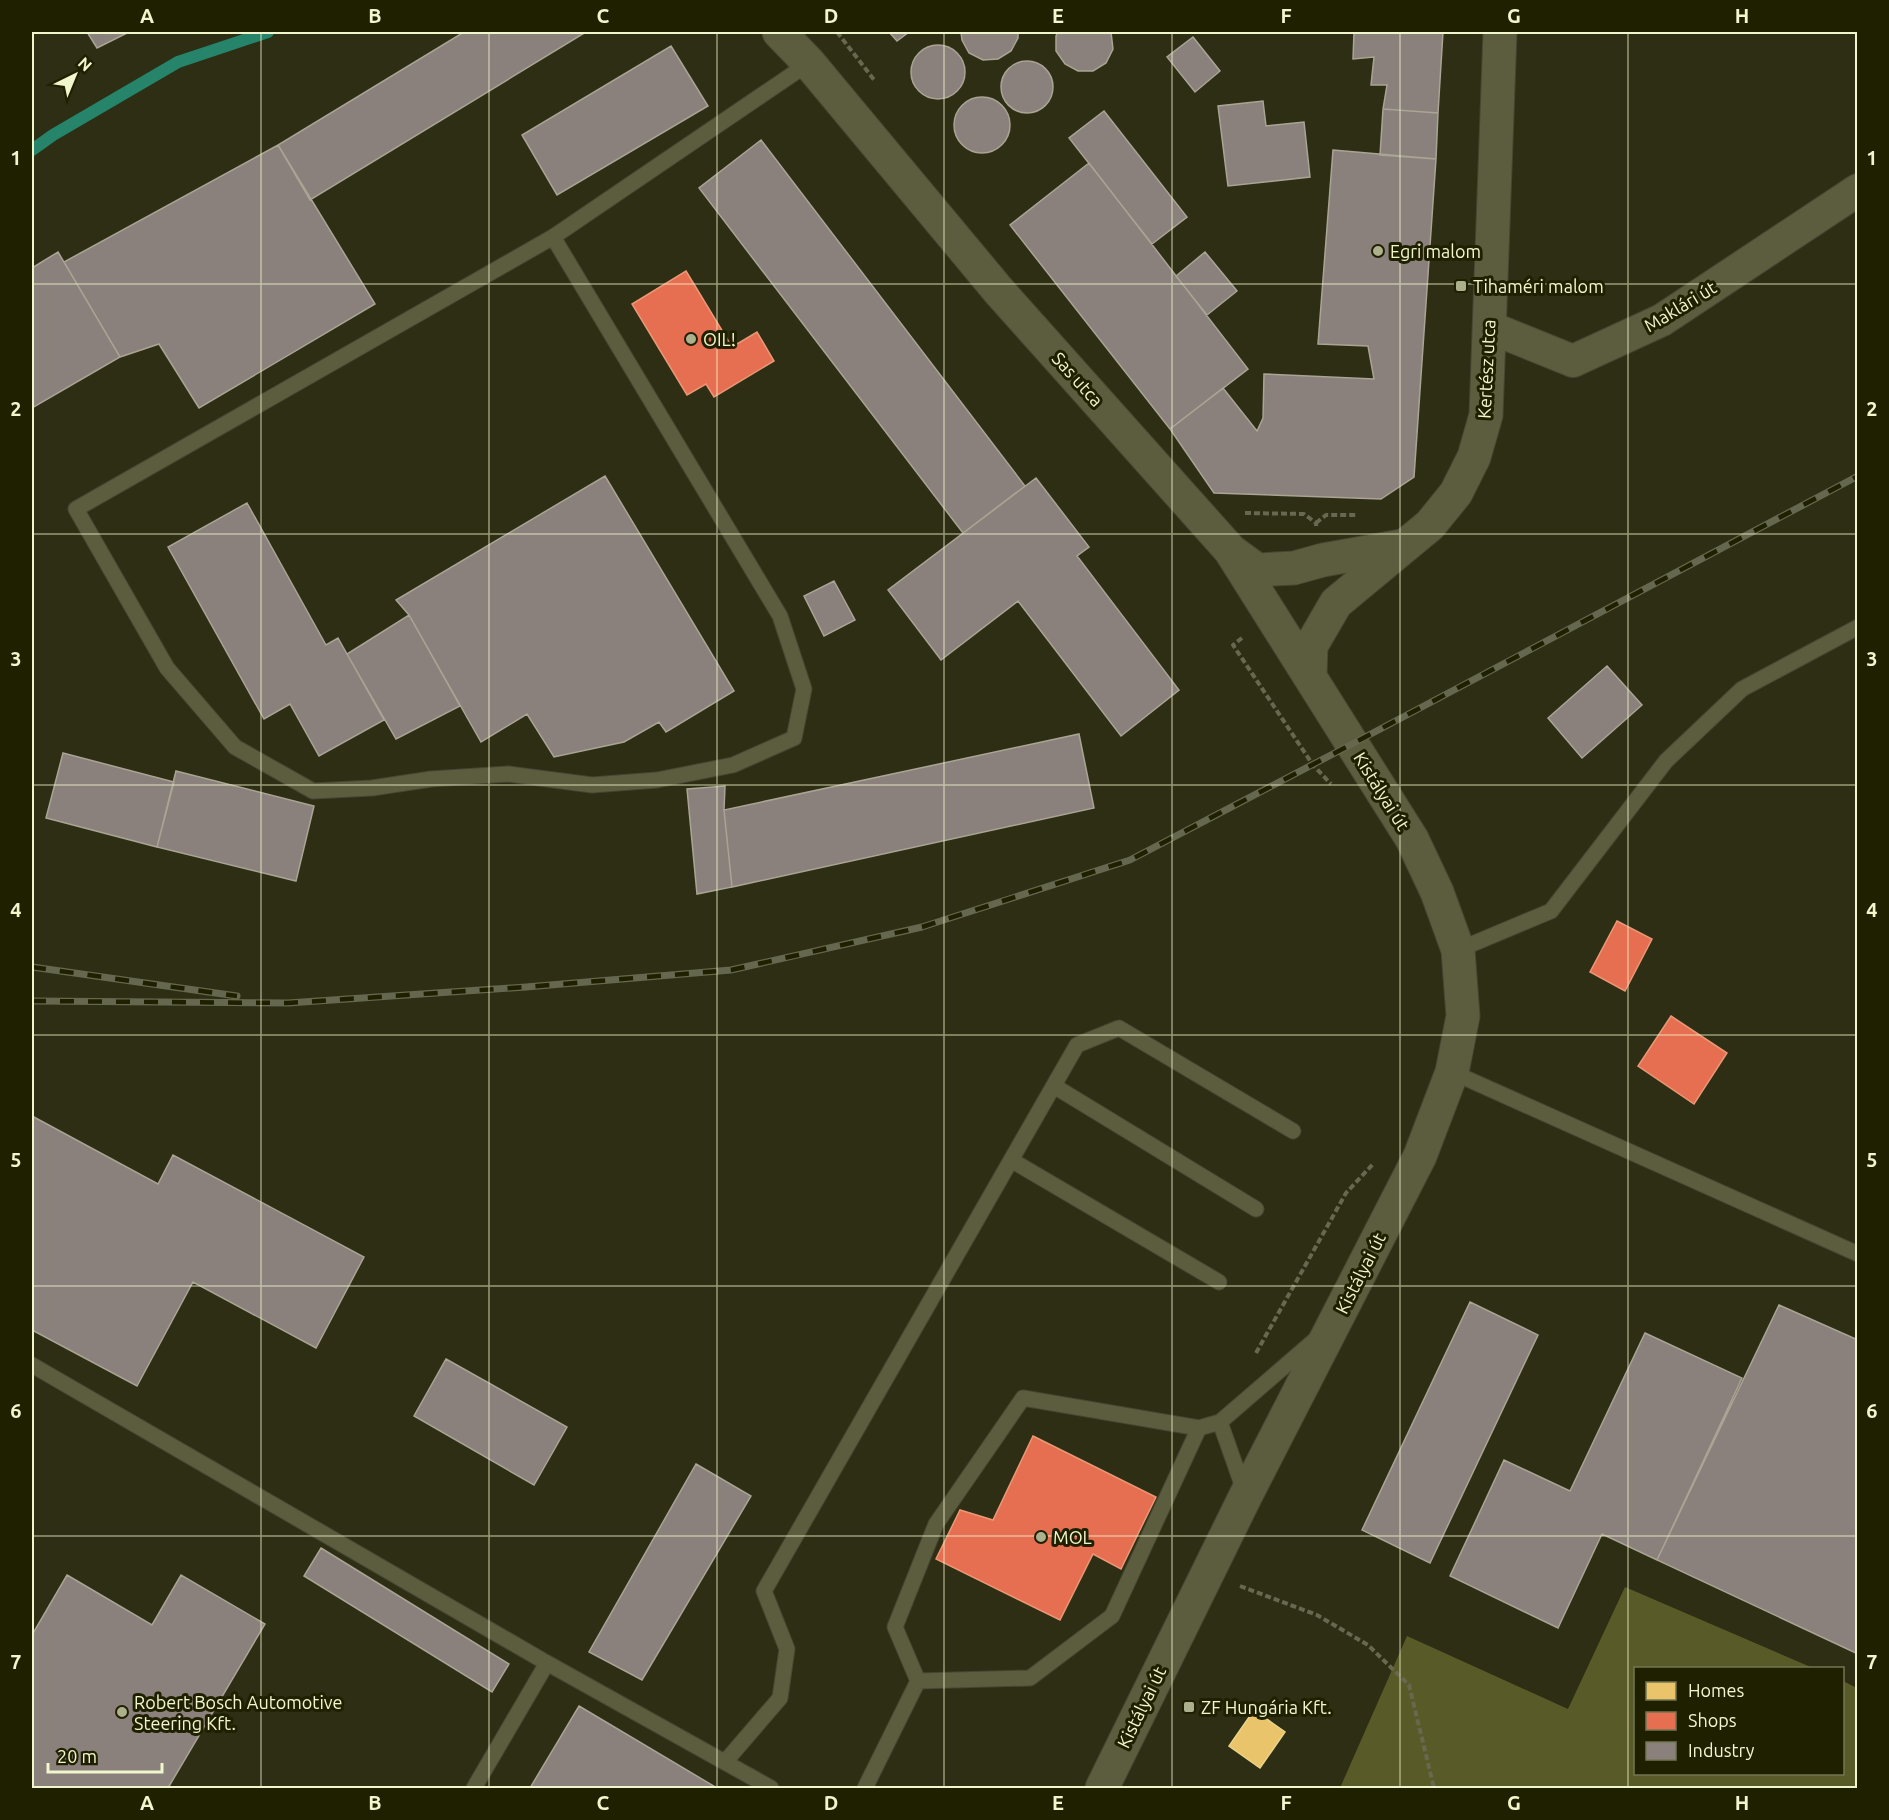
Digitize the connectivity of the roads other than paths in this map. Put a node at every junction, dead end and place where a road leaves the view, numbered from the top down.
1 (779, 32) edge
2 (1500, 32) edge
3 (809, 63) junction
4 (1857, 190) edge
5 (553, 237) junction
6 (1489, 327) junction
7 (1407, 545) junction
8 (1230, 550) junction
9 (1294, 568) junction
10 (1336, 603) junction
11 (1272, 615) junction
12 (1857, 627) edge
13 (1310, 678) junction
14 (1353, 744) joint
15 (1458, 950) junction
16 (1452, 1072) junction
17 (1054, 1086) junction
18 (1293, 1131) dead end
19 (1011, 1161) junction
20 (1256, 1209) dead end
21 (1857, 1254) edge
22 (1219, 1282) dead end
23 (1333, 1324) junction
24 (32, 1365) edge
25 (1220, 1422) junction
26 (1199, 1428) junction
27 (1246, 1495) junction
28 (547, 1663) junction
29 (918, 1681) junction
30 (725, 1762) junction
31 (474, 1788) edge
32 (771, 1788) edge
33 (865, 1788) edge
34 (1102, 1788) edge

1 - 3 main road, Sas utca
2 - 6 main road, Kertész utca
3 - 5 lane
3 - 8 main road, Sas utca
4 - 6 street, Maklári út
5 - 5 lane
6 - 7 main road, Kertész utca
7 - 9 main road
7 - 10 main road, Kertész utca
8 - 9 main road
8 - 11 main road, Sas utca
9 - 11 main road
10 - 11 main road
10 - 13 main road, Kertész utca
11 - 13 main road, Sas utca
12 - 15 lane
13 - 14 main road, Sas utca
14 - 15 main road, Kistályai út
15 - 16 main road, Kistályai út
16 - 21 lane
16 - 23 main road, Kistályai út
17 - 18 lane
17 - 19 lane
17 - 20 lane
19 - 22 lane
19 - 30 lane
23 - 25 lane
23 - 27 main road, Kistályai út
24 - 28 lane
25 - 26 lane
25 - 27 lane
26 - 29 lane
26 - 29 lane
27 - 34 main road, Kistályai út
28 - 30 lane
28 - 31 lane
29 - 33 lane
30 - 32 lane

